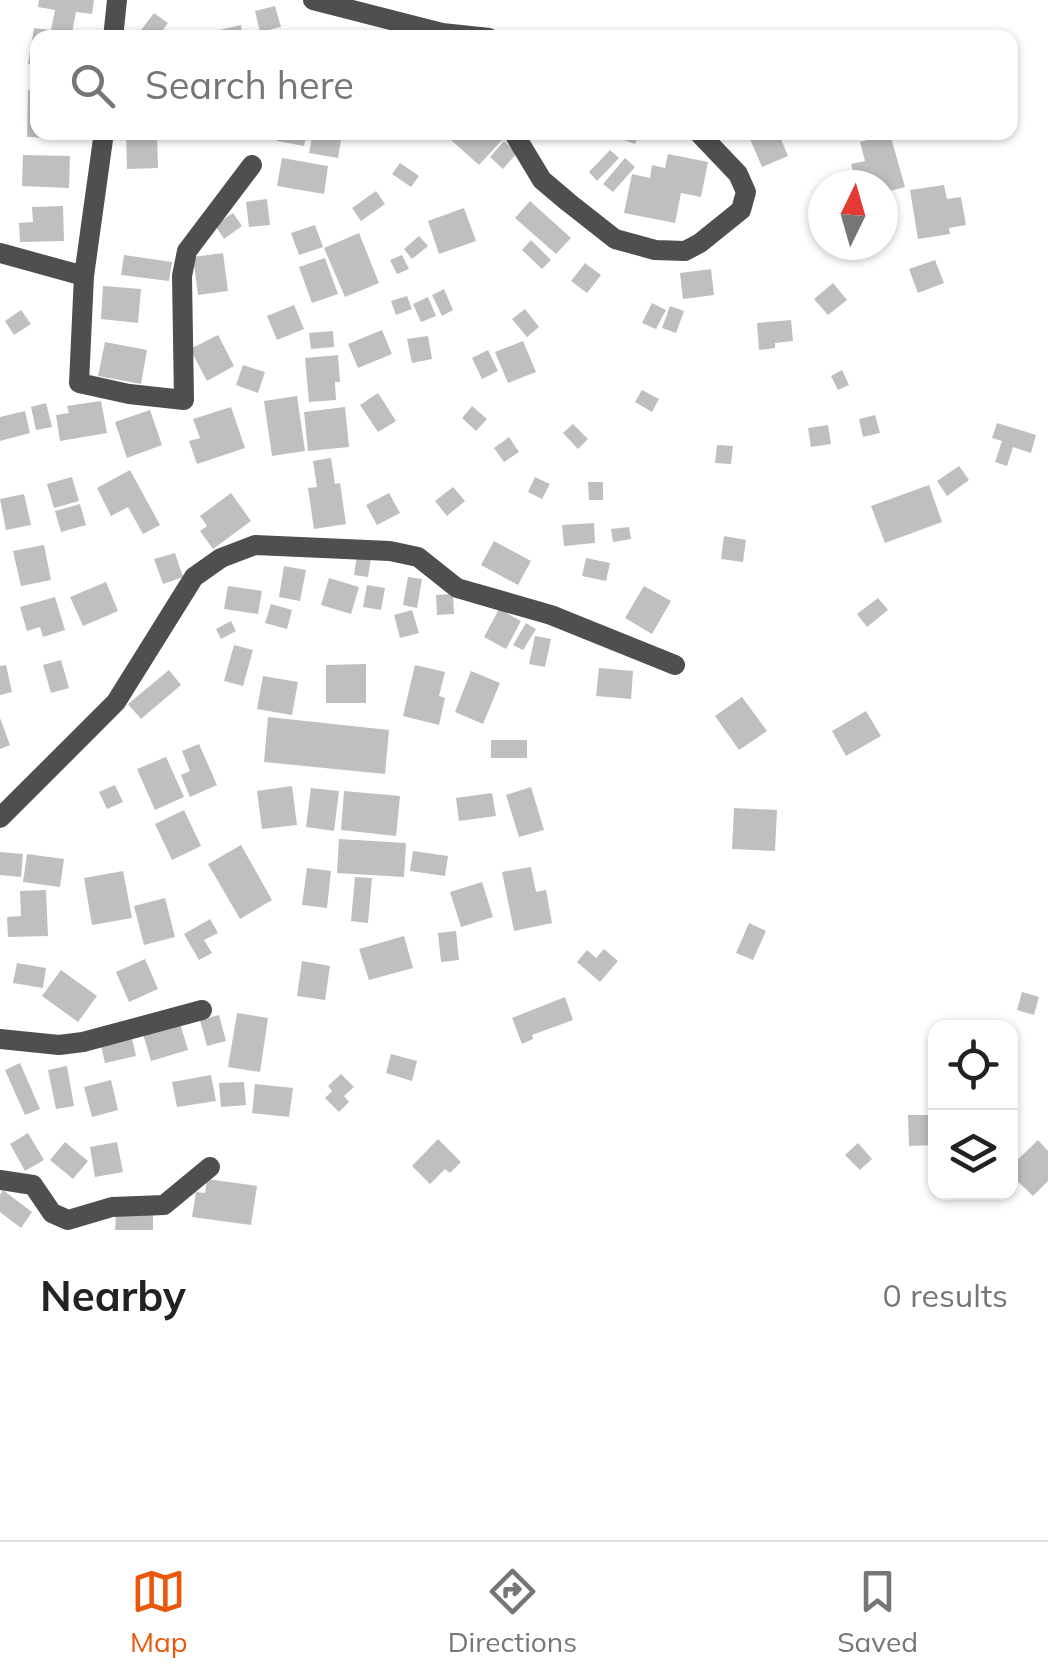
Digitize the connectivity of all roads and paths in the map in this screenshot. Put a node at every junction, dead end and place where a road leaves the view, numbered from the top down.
1 (117, 0) edge
2 (313, 0) edge
3 (115, 30) edge
4 (426, 30) edge
5 (103, 140) edge
6 (519, 140) edge
7 (706, 140) edge
8 (252, 165) dead end
9 (0, 253) edge
10 (84, 276) junction
11 (675, 665) dead end
12 (0, 818) edge
13 (202, 1010) dead end
14 (0, 1039) edge
15 (210, 1167) dead end
16 (0, 1180) edge

1 - 3 street
2 - 4 street
5 - 10 street
6 - 7 street
8 - 10 street
9 - 10 street
11 - 12 street
13 - 14 street
15 - 16 street

